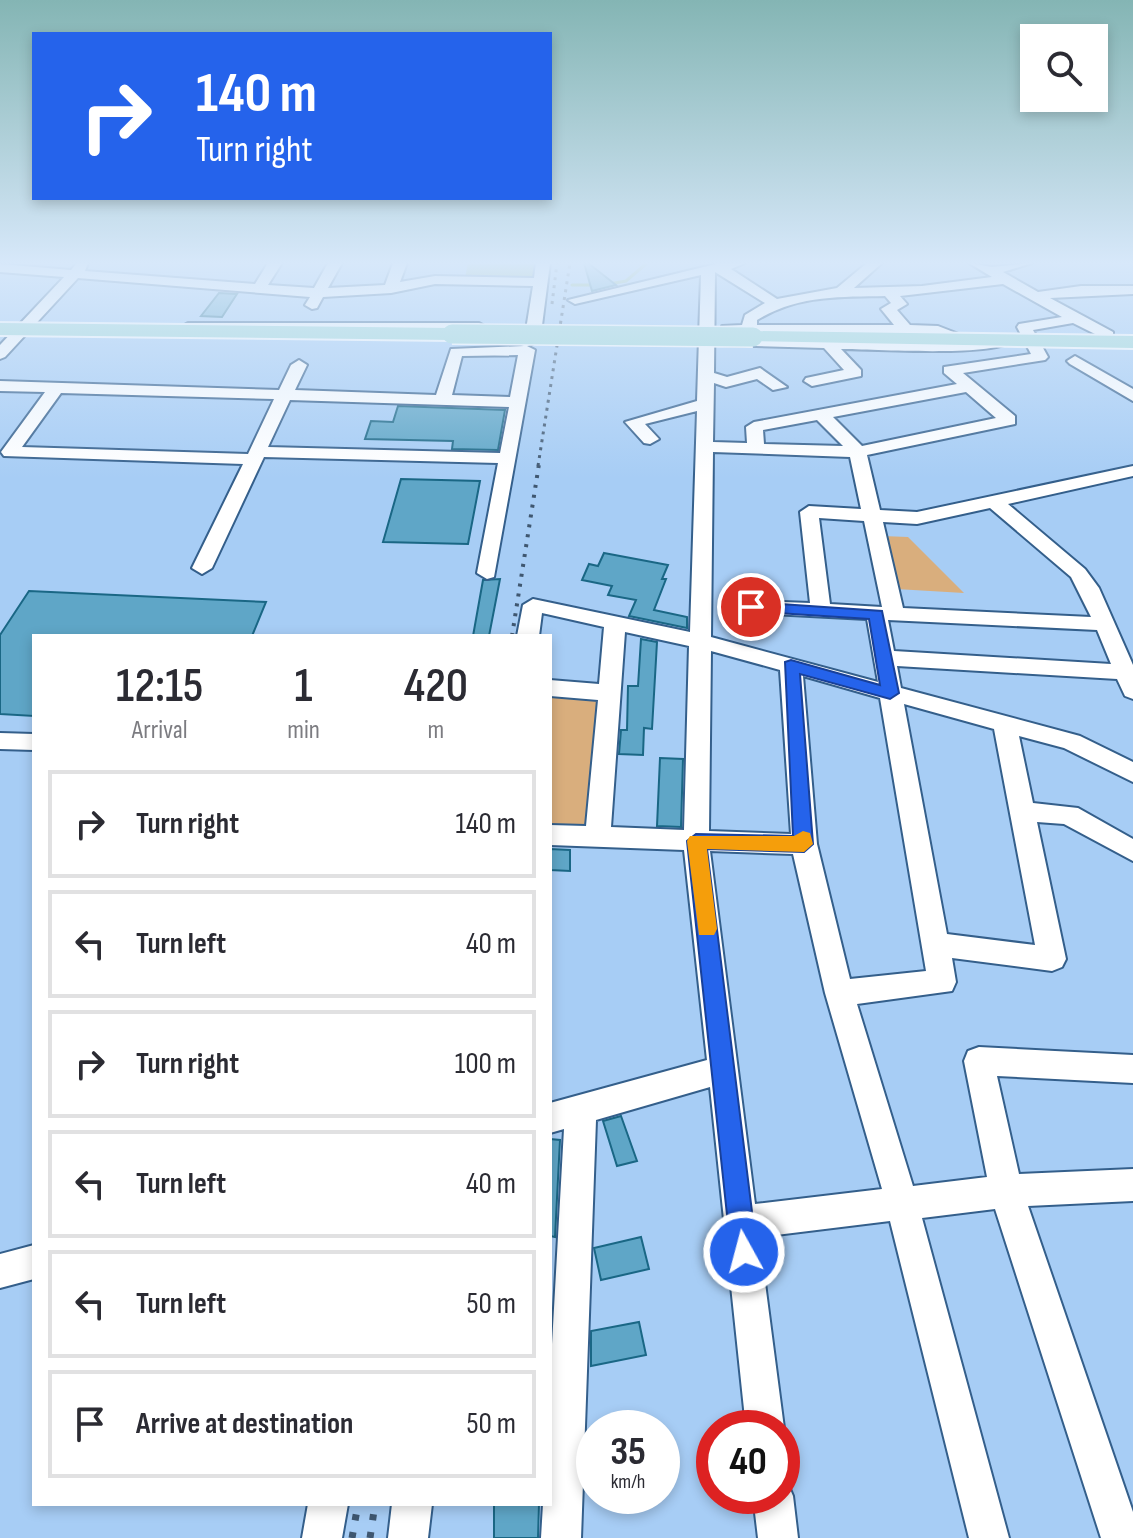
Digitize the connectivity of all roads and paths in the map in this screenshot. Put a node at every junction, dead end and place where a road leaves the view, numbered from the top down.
1 (18, 335) edge
2 (189, 335) edge
3 (529, 335) edge
4 (532, 335) edge
5 (572, 335) edge
6 (687, 335) edge
7 (808, 335) edge
8 (952, 335) edge
9 (1024, 335) edge
10 (708, 336) junction
11 (750, 337) junction
12 (967, 340) junction
13 (1024, 341) junction
14 (1133, 342) edge
15 (827, 343) junction
16 (920, 345) junction
17 (0, 354) edge
18 (1075, 361) dead end
19 (299, 365) dead end
20 (950, 370) junction
21 (708, 376) junction
22 (812, 381) dead end
23 (0, 386) edge
24 (779, 387) dead end
25 (968, 387) junction
26 (56, 388) junction
27 (284, 395) junction
28 (922, 396) junction
29 (1133, 396) edge
30 (442, 401) junction
31 (517, 402) junction
32 (707, 403) junction
33 (873, 406) junction
34 (821, 415) junction
35 (961, 429) junction
36 (650, 439) dead end
37 (910, 439) junction
38 (704, 447) junction
39 (756, 449) junction
40 (858, 452) junction
41 (254, 456) junction
42 (507, 458) junction
43 (1133, 471) edge
44 (996, 503) junction
45 (870, 514) junction
46 (202, 568) dead end
47 (487, 573) dead end
48 (751, 607) dead end
49 (821, 611) junction
50 (886, 615) junction
51 (1102, 624) junction
52 (615, 625) junction
53 (528, 634) edge
54 (700, 641) junction
55 (884, 658) junction
56 (791, 666) junction
57 (1129, 682) edge
58 (552, 688) edge
59 (611, 693) junction
60 (890, 693) junction
61 (1005, 725) junction
62 (0, 741) edge
63 (32, 742) edge
64 (1133, 773) edge
65 (1021, 811) junction
66 (552, 835) edge
67 (598, 837) junction
68 (696, 841) junction
69 (804, 844) junction
70 (1133, 851) edge
71 (937, 944) junction
72 (839, 993) junction
73 (723, 1069) junction
74 (1133, 1069) edge
75 (565, 1114) edge
76 (1133, 1185) edge
77 (1006, 1191) junction
78 (902, 1203) junction
79 (740, 1223) junction
80 (32, 1263) edge
81 (0, 1271) edge
82 (763, 1410) edge
83 (328, 1506) edge
84 (412, 1506) edge
85 (775, 1514) edge
86 (1133, 1532) edge
87 (322, 1538) edge
88 (408, 1538) edge
89 (561, 1538) edge
90 (778, 1538) edge
91 (989, 1538) edge

1 - 17 street
2 - 4 street
3 - 11 main road, bridge
5 - 10 street
6 - 10 street
7 - 11 street
8 - 12 street
9 - 13 street
10 - 11 street
10 - 21 street
11 - 12 main road
11 - 15 street
12 - 13 main road
13 - 14 main road
13 - 16 street
13 - 20 street
15 - 16 street
15 - 22 street
16 - 20 street
18 - 29 street
19 - 27 street
20 - 25 street
21 - 24 street
21 - 32 street
23 - 26 street
25 - 28 street
25 - 35 street
26 - 27 street
26 - 41 street
27 - 30 street
27 - 41 street
28 - 33 street
28 - 35 street
30 - 31 street
30 - 31 street
31 - 42 street
32 - 36 street
32 - 38 street
33 - 34 street
33 - 37 street
34 - 39 street
34 - 40 street
35 - 37 street
37 - 40 street
38 - 39 street
38 - 54 street
39 - 40 street
40 - 45 street
41 - 42 street
41 - 46 street
42 - 47 street
43 - 44 street
44 - 45 street
44 - 51 street
45 - 49 street
45 - 50 street
48 - 49 street
49 - 50 street
50 - 51 street
50 - 55 street
51 - 57 street
52 - 53 street
52 - 54 street
52 - 59 street
54 - 56 street
54 - 68 street
55 - 57 street
55 - 60 street
56 - 60 street
56 - 69 street
58 - 59 street
59 - 67 street
60 - 61 street
60 - 71 street
61 - 64 street
61 - 65 street
62 - 63 street
65 - 70 street
65 - 71 street
66 - 67 street
67 - 68 street
68 - 69 street
68 - 73 street
69 - 72 street
71 - 72 street
72 - 78 street
73 - 75 street
73 - 79 street
74 - 77 street
75 - 89 street
76 - 77 street
77 - 78 street
77 - 86 street
78 - 79 street
78 - 91 street
79 - 82 street
80 - 81 street
83 - 87 street
84 - 88 street
85 - 90 street

